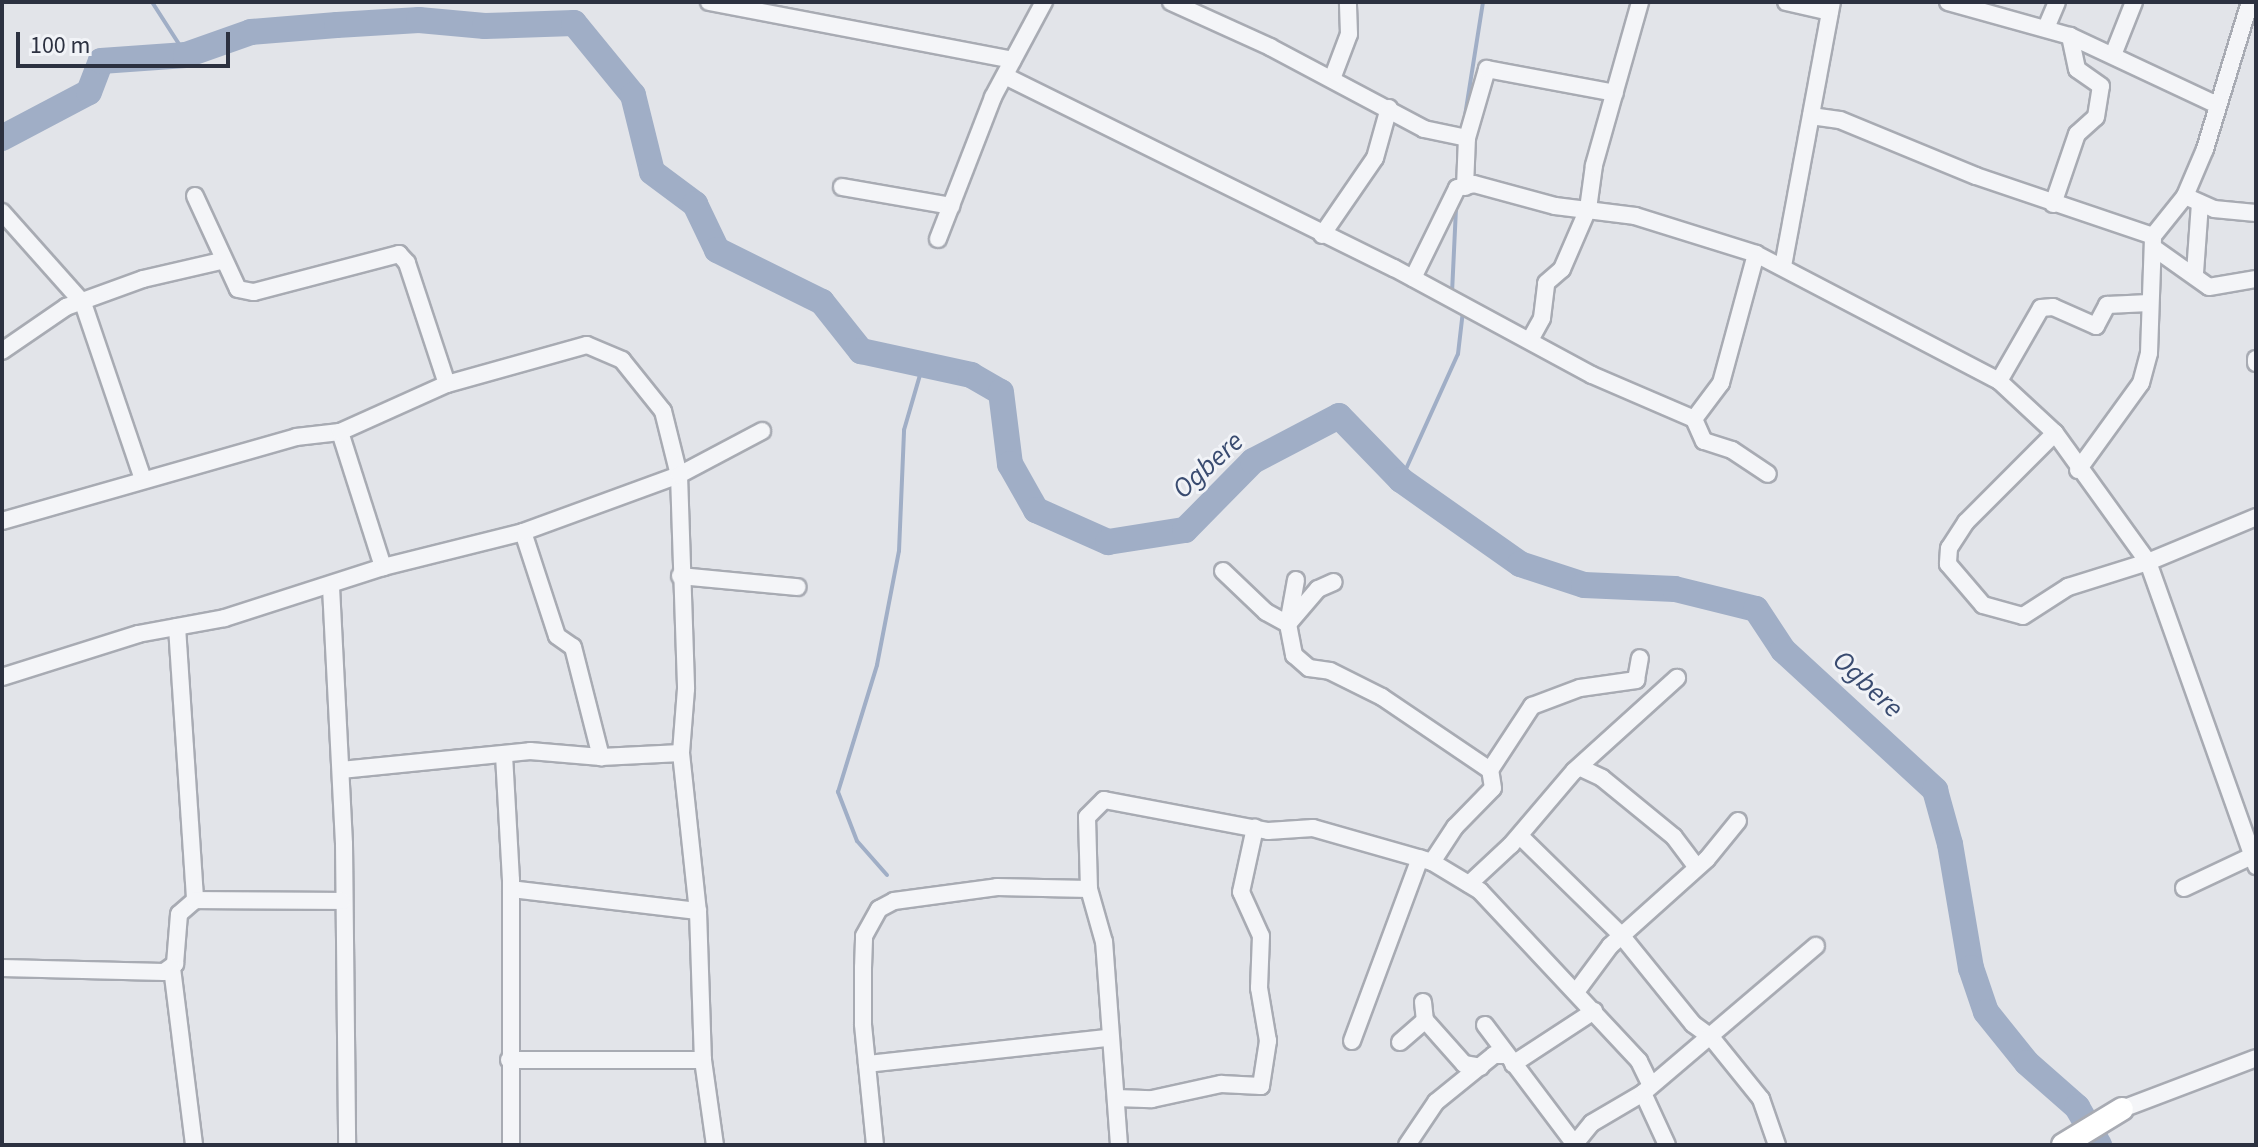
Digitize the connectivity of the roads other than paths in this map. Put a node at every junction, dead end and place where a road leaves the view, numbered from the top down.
1 (709, 2) edge
2 (1044, 2) edge
3 (1171, 2) edge
4 (1348, 2) edge
5 (1640, 2) edge
6 (1786, 2) edge
7 (1948, 2) edge
8 (2057, 2) edge
9 (2134, 2) edge
10 (2250, 2) edge
11 (1831, 7) edge
12 (2046, 28) junction
13 (2070, 36) junction
14 (2113, 55) junction
15 (1013, 60) junction
16 (1005, 76) junction
17 (1332, 79) junction
18 (1615, 93) junction
19 (2217, 105) junction
20 (1389, 108) junction
21 (1811, 116) junction
22 (1467, 138) junction
23 (842, 187) dead end
24 (1465, 187) junction
25 (195, 196) dead end
26 (2200, 202) junction
27 (2053, 204) junction
28 (951, 206) junction
29 (1588, 209) junction
30 (2, 212) edge
31 (2256, 213) edge
32 (1322, 235) junction
33 (938, 239) dead end
34 (2153, 242) junction
35 (1756, 254) junction
36 (221, 261) junction
37 (1783, 266) junction
38 (2195, 273) junction
39 (1413, 278) junction
40 (2256, 279) edge
41 (83, 303) junction
42 (2149, 303) junction
43 (1530, 340) junction
44 (2, 351) edge
45 (1999, 381) junction
46 (447, 384) junction
47 (1694, 419) junction
48 (762, 431) dead end
49 (340, 432) junction
50 (2055, 433) junction
51 (2078, 470) junction
52 (1768, 474) dead end
53 (679, 475) junction
54 (143, 479) junction
55 (2256, 517) edge
56 (2, 521) edge
57 (523, 532) junction
58 (2148, 562) junction
59 (383, 567) junction
60 (1223, 571) dead end
61 (680, 576) junction
62 (1296, 580) dead end
63 (1334, 582) dead end
64 (331, 587) junction
65 (797, 587) dead end
66 (1288, 624) junction
67 (177, 627) junction
68 (1640, 658) dead end
69 (2, 677) edge
70 (1677, 678) dead end
71 (681, 753) junction
72 (504, 755) junction
73 (601, 757) junction
74 (1581, 768) junction
75 (341, 770) junction
76 (1490, 770) junction
77 (1738, 821) dead end
78 (1255, 828) junction
79 (1520, 836) junction
80 (1426, 860) junction
81 (2254, 861) edge
82 (1697, 867) junction
83 (1469, 884) junction
84 (2184, 888) dead end
85 (511, 889) junction
86 (1089, 889) junction
87 (195, 900) junction
88 (342, 901) junction
89 (698, 911) junction
90 (1621, 935) junction
91 (1816, 946) dead end
92 (2, 968) edge
93 (172, 968) junction
94 (1576, 992) junction
95 (1423, 1002) dead end
96 (1594, 1011) junction
97 (1425, 1020) junction
98 (1485, 1025) dead end
99 (1711, 1037) junction
100 (1108, 1038) junction
101 (1352, 1041) dead end
102 (1400, 1042) dead end
103 (2256, 1058) edge
104 (509, 1060) junction
105 (703, 1060) junction
106 (1508, 1060) junction
107 (867, 1064) junction
108 (1481, 1067) junction
109 (1647, 1088) junction
110 (1116, 1098) junction
111 (2122, 1109) joint
112 (1574, 1144) edge
113 (194, 1145) edge
114 (347, 1145) edge
115 (511, 1145) edge
116 (715, 1145) edge
117 (875, 1145) edge
118 (1119, 1145) edge
119 (1407, 1145) edge
120 (1667, 1145) edge
121 (1777, 1145) edge
122 (2063, 1145) edge

1 - 15 street
2 - 15 street
3 - 17 street
4 - 17 street
5 - 18 street
6 - 11 street
7 - 12 street
8 - 12 street
9 - 14 street
10 - 19 street
11 - 21 street
12 - 13 street
13 - 14 street
13 - 27 street
14 - 19 street
15 - 16 street
16 - 28 street
16 - 32 street
17 - 20 street
18 - 22 street
18 - 29 street
19 - 26 street
20 - 22 street
20 - 32 street
21 - 27 street
21 - 37 street
22 - 24 street
23 - 28 street
24 - 29 street
24 - 39 street
25 - 36 street
26 - 31 street
26 - 34 street
26 - 38 street
27 - 34 street
28 - 33 street
29 - 35 street
29 - 43 street
30 - 41 street
32 - 39 street
34 - 38 street
34 - 42 street
35 - 37 street
35 - 47 street
36 - 41 street
36 - 46 street
37 - 45 street
38 - 40 street
39 - 43 street
41 - 44 street
41 - 54 street
42 - 45 street
42 - 51 street
43 - 47 street
45 - 50 street
46 - 49 street
46 - 53 street
47 - 52 street
48 - 53 street
49 - 54 street
49 - 59 street
50 - 51 street
50 - 58 street
51 - 58 street
53 - 57 street
53 - 61 street
54 - 56 street
55 - 58 street
57 - 59 street
57 - 73 street
58 - 81 street
59 - 64 street
60 - 66 street
61 - 65 street
61 - 71 street
62 - 66 street
63 - 66 street
64 - 67 street
64 - 75 street
66 - 76 street
67 - 69 street
67 - 87 street
68 - 76 street
70 - 74 street
71 - 73 street
71 - 89 street
72 - 73 street
72 - 75 street
72 - 85 street
74 - 79 street
74 - 82 street
75 - 88 street
76 - 80 street
77 - 82 street
78 - 80 street
78 - 86 street
78 - 110 street
79 - 83 street
79 - 90 street
80 - 83 street
80 - 101 street
81 - 84 street
82 - 90 street
83 - 94 street
85 - 89 street
85 - 104 street
86 - 100 street
86 - 107 street
87 - 88 street
87 - 93 street
88 - 114 street
89 - 105 street
90 - 94 street
90 - 99 street
91 - 99 street
92 - 93 street
93 - 113 street
94 - 96 street
95 - 97 street
96 - 106 street
96 - 109 street
97 - 102 street
97 - 108 street
98 - 106 street
99 - 109 street
99 - 121 street
100 - 107 street
100 - 110 street
103 - 111 street
104 - 105 street
104 - 115 street
105 - 116 street
106 - 108 street
106 - 112 street
107 - 117 street
108 - 119 street
109 - 112 street
109 - 120 street
110 - 118 street
111 - 122 street

